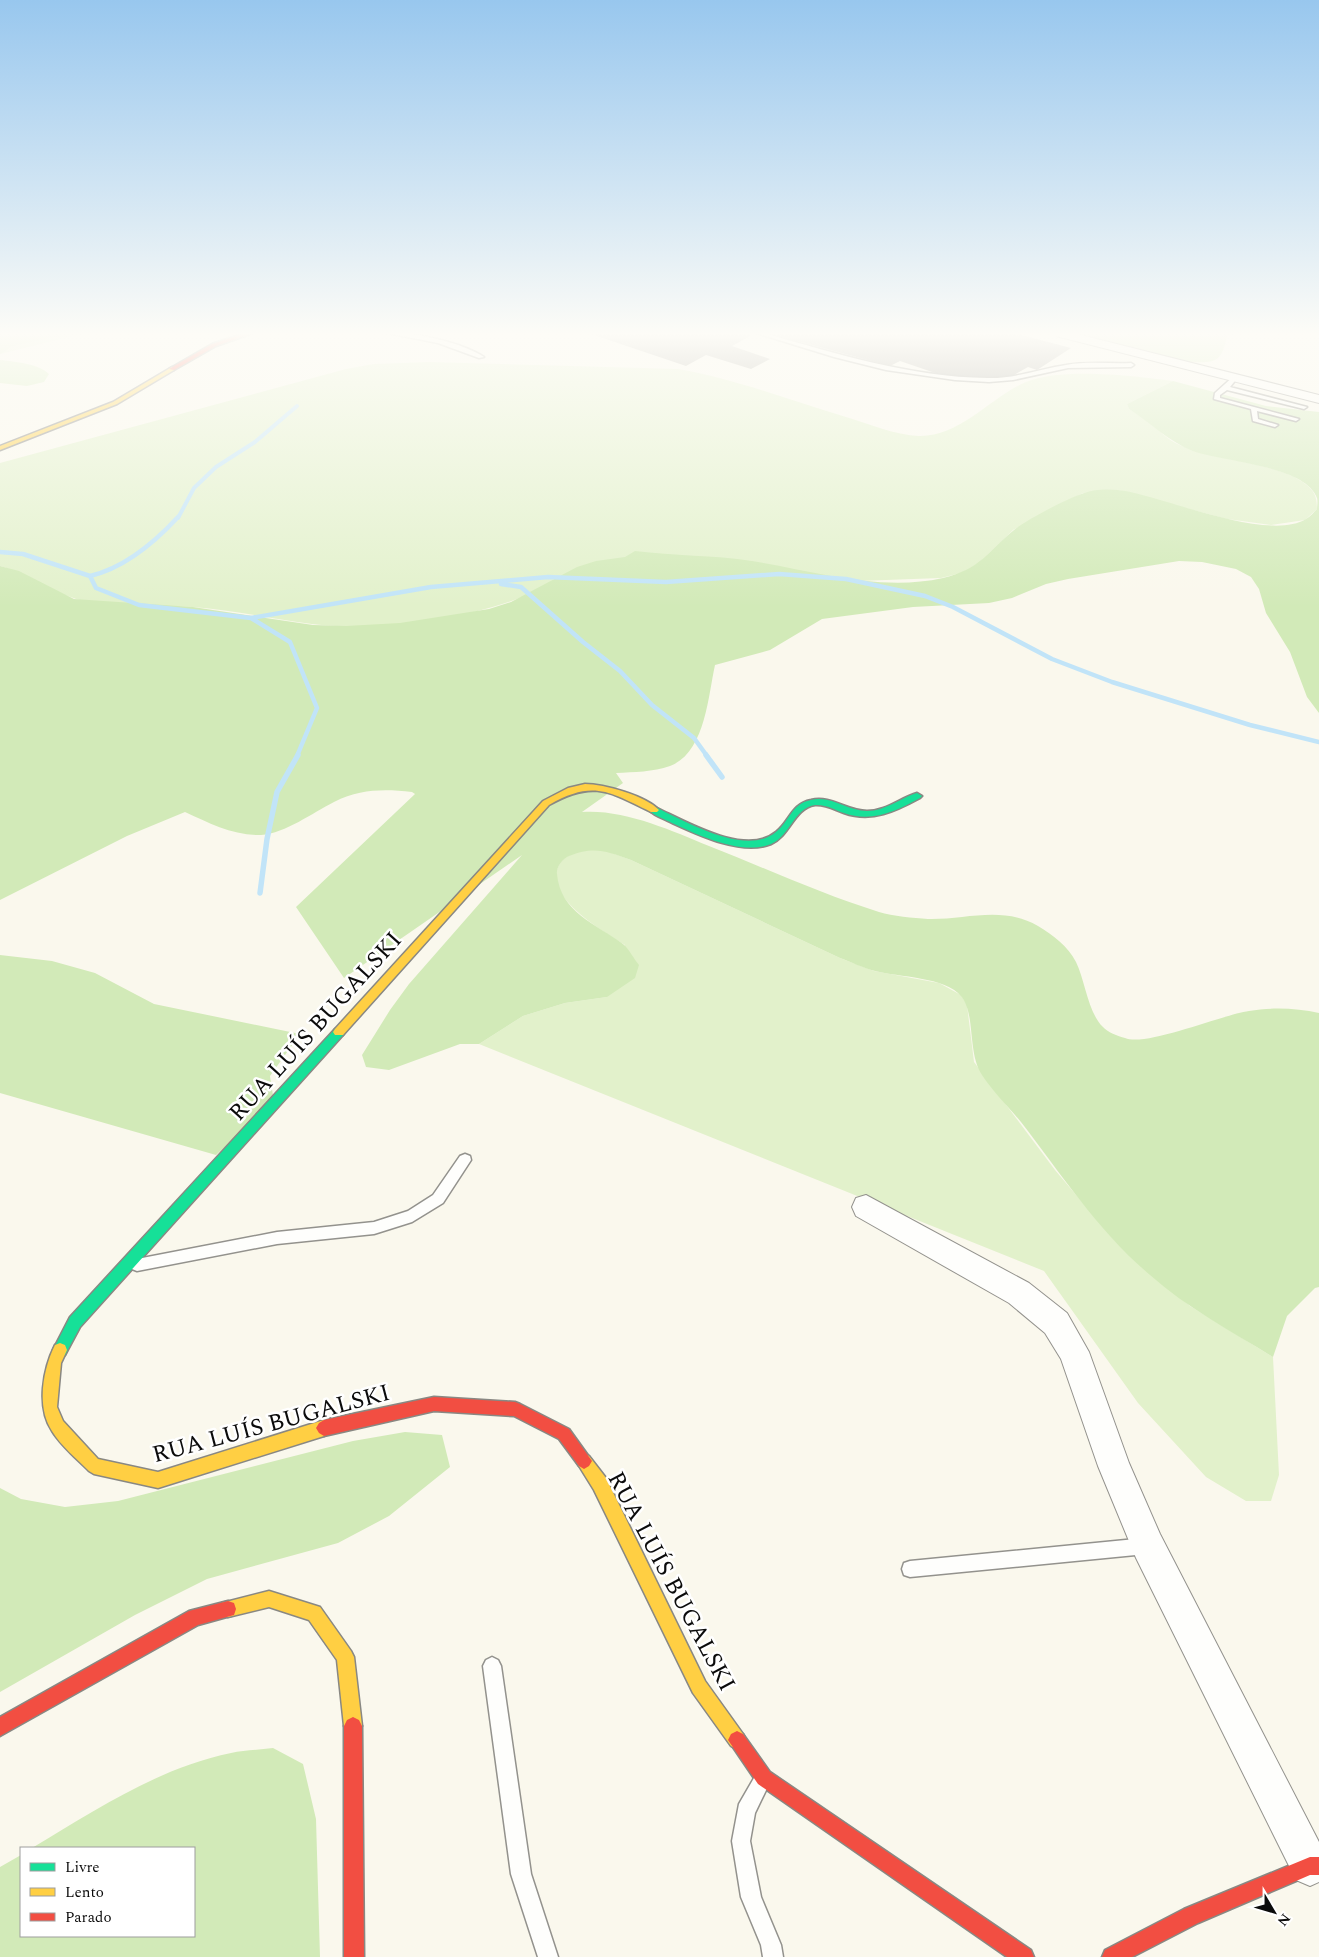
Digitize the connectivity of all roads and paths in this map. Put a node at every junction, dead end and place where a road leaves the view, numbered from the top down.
1 (60, 424) edge
2 (0, 448) edge
3 (917, 796) dead end
4 (465, 1160) dead end
5 (866, 1207) dead end
6 (125, 1268) junction
7 (1148, 1546) junction
8 (910, 1569) dead end
9 (492, 1666) dead end
10 (0, 1727) edge
11 (764, 1778) junction
12 (1315, 1866) edge
13 (354, 1957) edge
14 (548, 1957) edge
15 (773, 1957) edge
16 (1024, 1957) edge
17 (1112, 1957) edge

1 - 2 street
3 - 6 street, RUA LUÍS BUGALSKI
4 - 6 lane
5 - 7 street
6 - 11 street, RUA LUÍS BUGALSKI
7 - 8 lane
7 - 12 street
9 - 14 lane
10 - 13 street
11 - 15 lane
11 - 16 street, RUA LUÍS BUGALSKI
12 - 17 street

